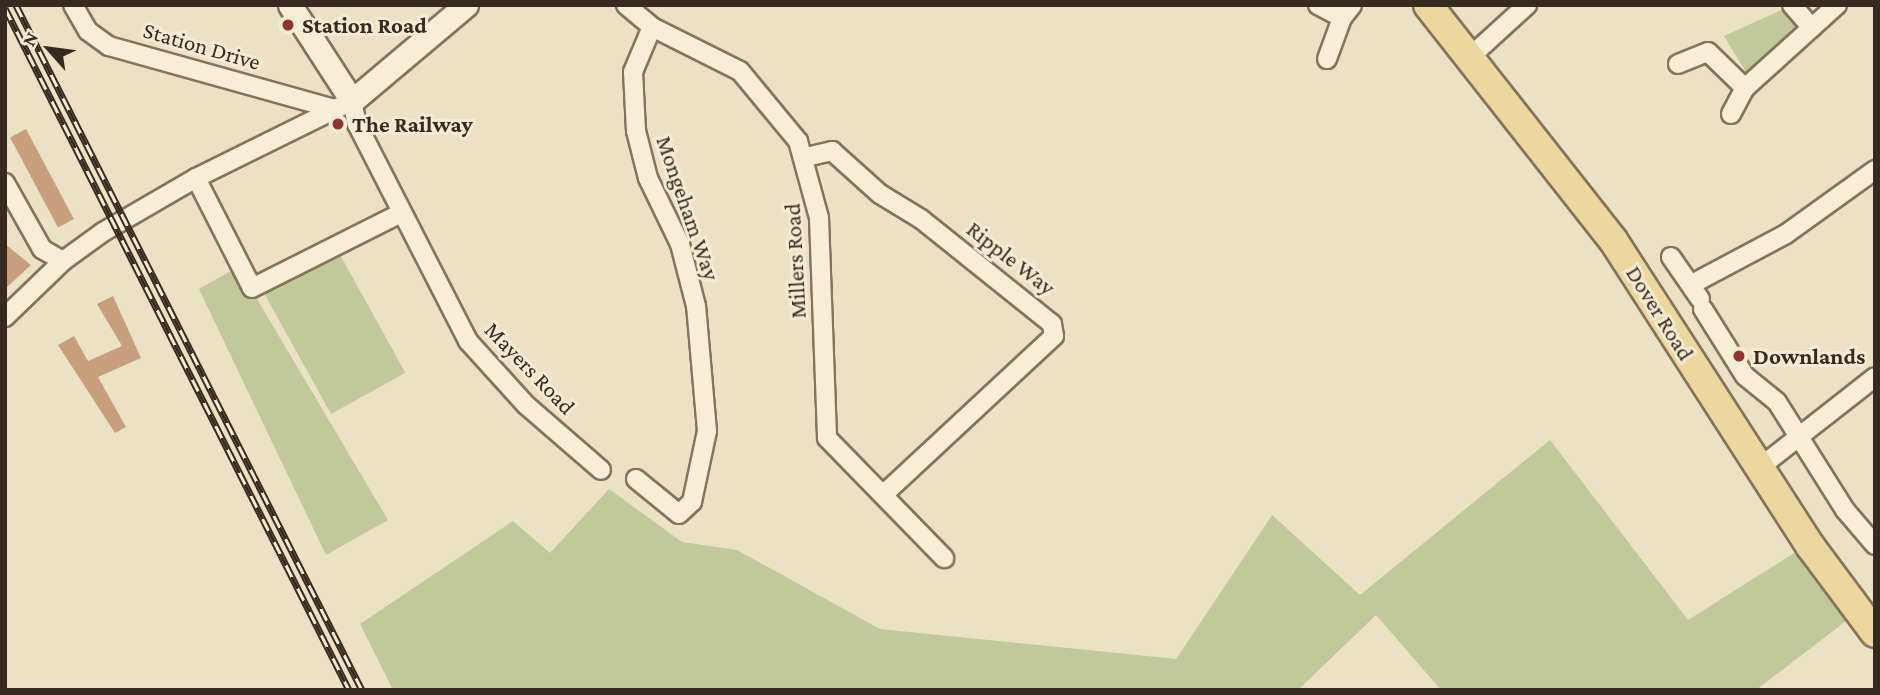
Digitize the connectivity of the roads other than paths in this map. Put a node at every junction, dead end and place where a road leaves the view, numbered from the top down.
1 (73, 5) edge
2 (290, 5) edge
3 (466, 5) edge
4 (626, 5) edge
5 (1318, 5) edge
6 (1428, 5) edge
7 (1527, 5) edge
8 (1792, 5) edge
9 (1837, 5) edge
10 (1347, 12) edge
11 (652, 27) junction
12 (1812, 28) junction
13 (1471, 57) junction
14 (1327, 59) dead end
15 (1678, 64) dead end
16 (1745, 88) junction
17 (343, 105) junction
18 (1731, 114) dead end
19 (806, 157) junction
20 (1875, 170) edge
21 (197, 177) junction
22 (5, 183) edge
23 (401, 213) junction
24 (1671, 257) dead end
25 (63, 261) junction
26 (1698, 297) junction
27 (5, 317) edge
28 (1875, 377) edge
29 (1797, 438) junction
30 (1759, 468) junction
31 (601, 470) dead end
32 (636, 479) dead end
33 (883, 495) junction
34 (1875, 545) edge
35 (944, 558) dead end
36 (1875, 633) edge

1 - 17 street, Station Drive
2 - 17 street
3 - 17 street
4 - 11 street, Millers Road
5 - 10 street
6 - 13 main road, Dover Road
7 - 13 street
8 - 12 street
9 - 12 street
10 - 14 street
11 - 19 street, Millers Road
11 - 32 street, Mongeham Way
12 - 16 street
13 - 30 main road, Dover Road
15 - 16 street
16 - 18 street
17 - 21 street
17 - 23 street, Mayers Road
19 - 33 street, Millers Road
19 - 33 street, Ripple Way
20 - 26 street
21 - 23 street
21 - 25 street
22 - 25 street
23 - 31 street, Mayers Road
24 - 26 street
25 - 27 street
26 - 29 street
28 - 29 street
29 - 30 street
29 - 34 street
30 - 36 main road, Dover Road
33 - 35 street, Millers Road

